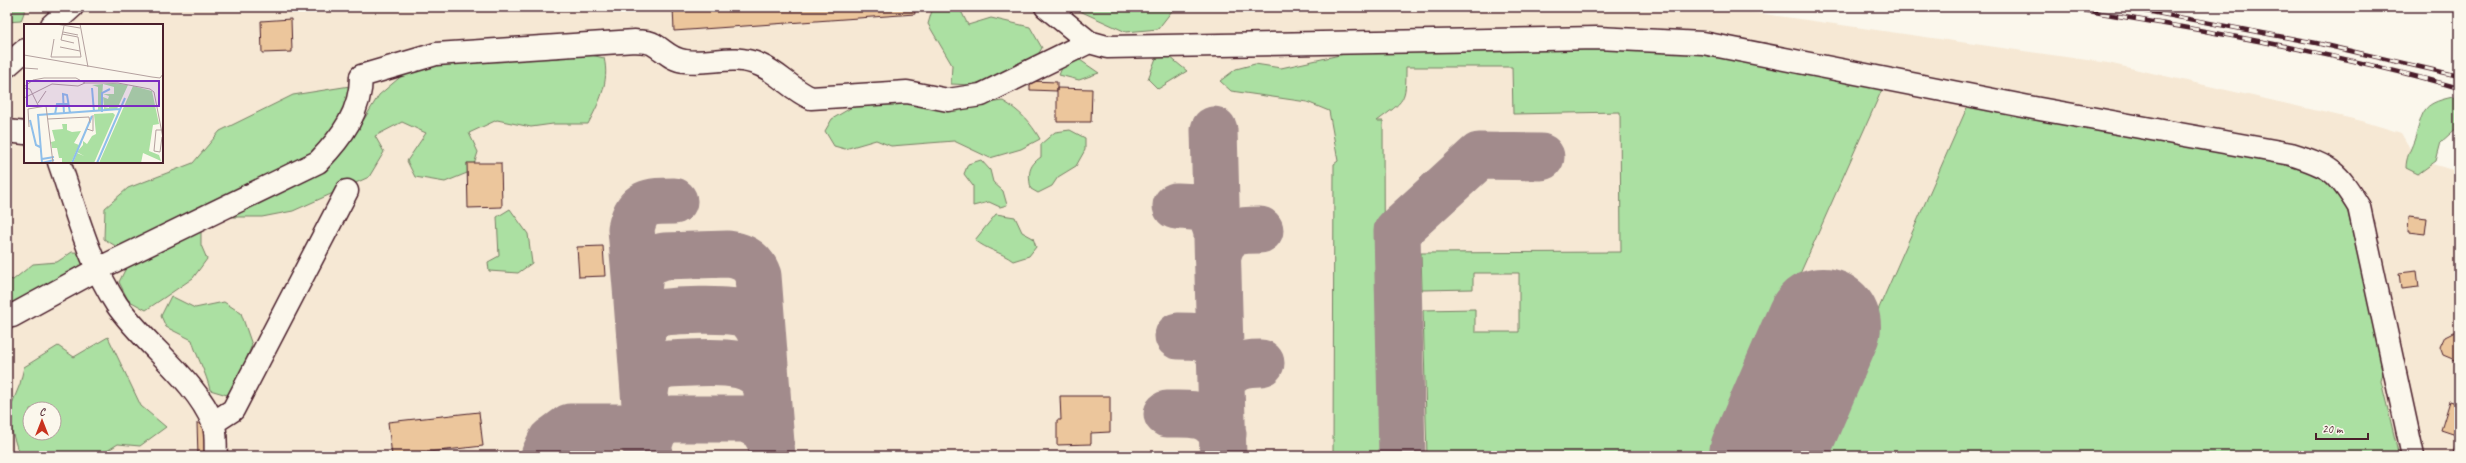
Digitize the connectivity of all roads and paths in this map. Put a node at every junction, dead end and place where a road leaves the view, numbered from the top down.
1 (72, 7) edge
2 (1046, 7) edge
3 (53, 24) edge
4 (1089, 42) junction
5 (24, 51) edge
6 (7, 66) edge
7 (7, 131) edge
8 (24, 133) edge
9 (59, 163) edge
10 (347, 191) dead end
11 (98, 269) junction
12 (7, 317) edge
13 (213, 424) junction
14 (216, 456) edge
15 (2413, 456) edge

1 - 3 lane
2 - 4 lane
4 - 11 lane
4 - 15 lane
5 - 6 lane
7 - 8 lane
9 - 11 lane
10 - 13 lane
11 - 12 lane
11 - 13 lane
13 - 14 lane

